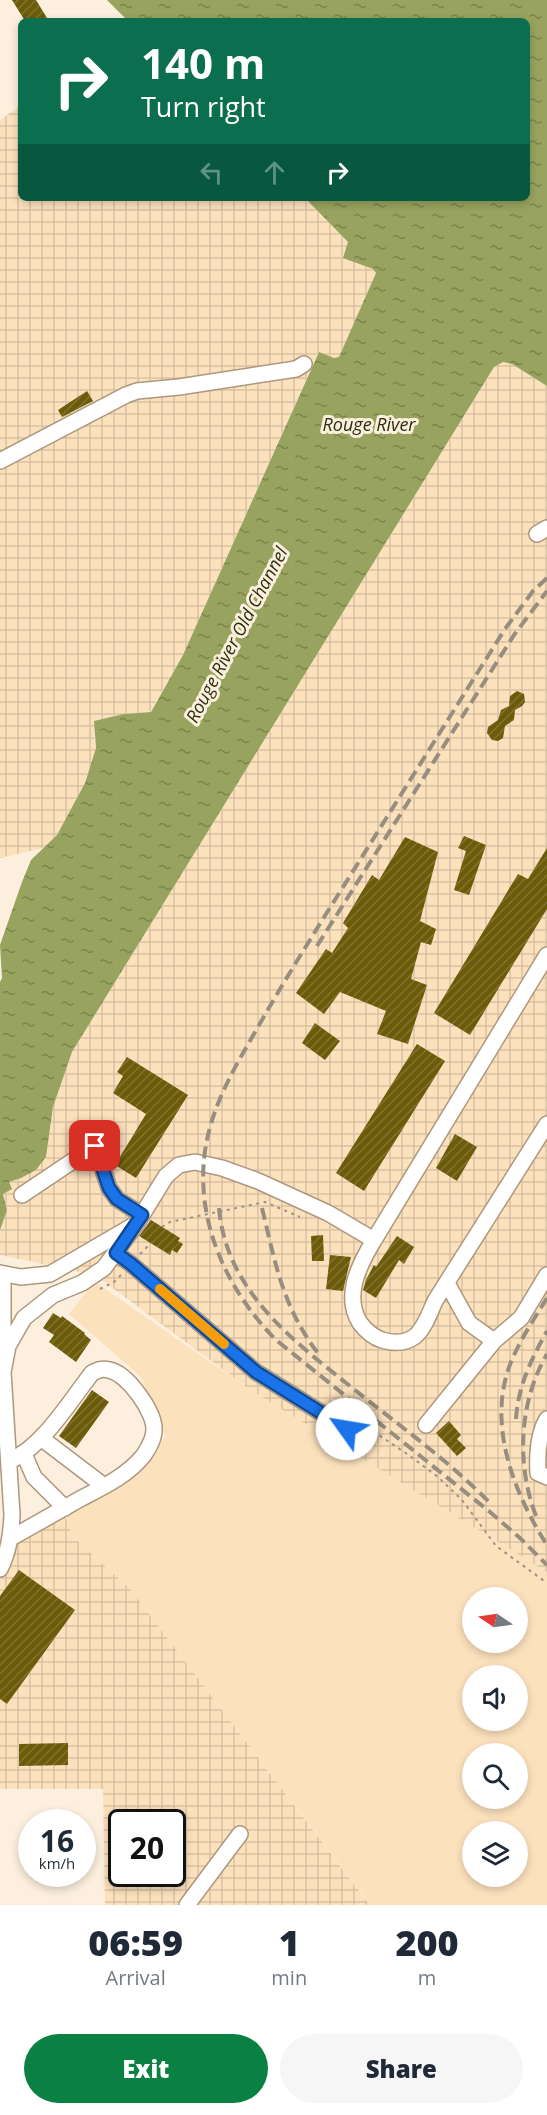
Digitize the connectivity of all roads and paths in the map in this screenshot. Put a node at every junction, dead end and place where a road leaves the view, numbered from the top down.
1 (304, 364) dead end
2 (0, 461) edge
3 (547, 955) edge
4 (547, 1124) edge
5 (22, 1195) dead end
6 (303, 1218) dead end
7 (139, 1219) junction
8 (162, 1227) dead end
9 (374, 1240) junction
10 (151, 1243) dead end
11 (116, 1253) junction
12 (131, 1264) junction
13 (1, 1274) edge
14 (547, 1275) edge
15 (447, 1283) junction
16 (70, 1288) junction
17 (98, 1289) dead end
18 (494, 1341) junction
19 (3, 1372) junction
20 (547, 1419) edge
21 (426, 1425) dead end
22 (347, 1429) dead end
23 (41, 1438) junction
24 (24, 1454) junction
25 (9, 1461) junction
26 (547, 1477) edge
27 (104, 1486) junction
28 (65, 1508) junction
29 (11, 1538) junction
30 (0, 1569) edge
31 (240, 1834) dead end
32 (187, 1905) edge

1 - 2 street
3 - 9 street
4 - 15 street
5 - 7 street
6 - 8 path
7 - 9 street
7 - 11 street
7 - 13 street
9 - 15 street
10 - 12 path
11 - 12 street
11 - 16 street
12 - 17 path
12 - 22 street
13 - 16 street
13 - 19 street
14 - 18 street
15 - 18 street
16 - 19 street
18 - 21 street
19 - 25 street
20 - 26 street
23 - 24 street
23 - 27 street
23 - 27 street
24 - 25 street
24 - 28 street
25 - 29 street
27 - 28 street
28 - 29 street
29 - 30 street
31 - 32 street

